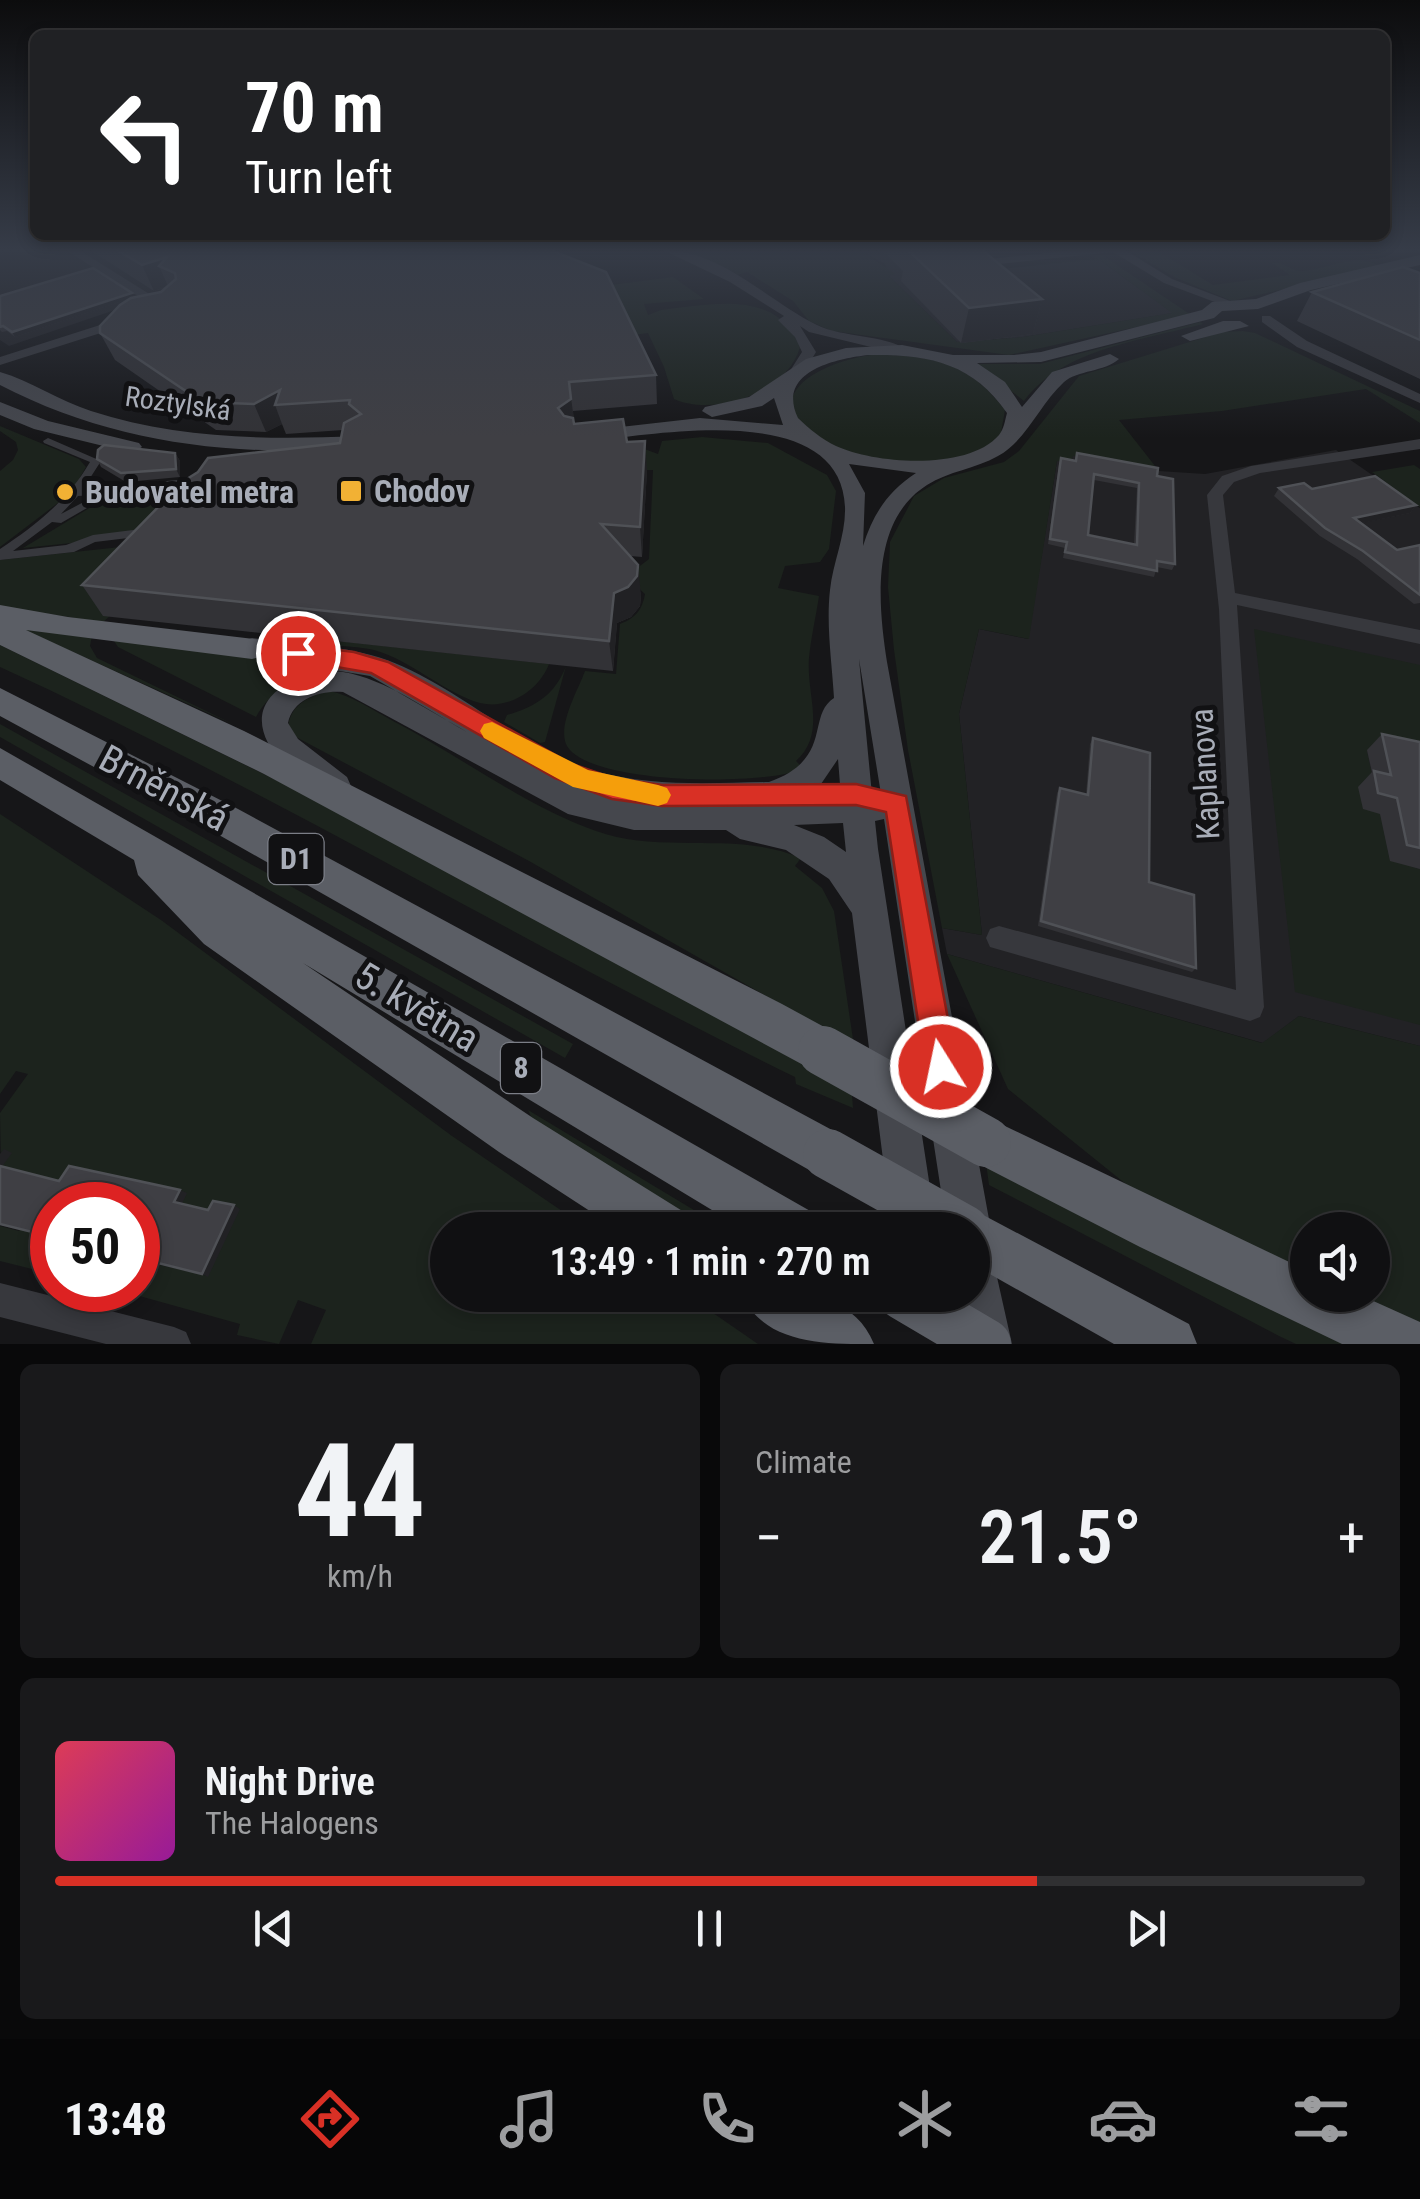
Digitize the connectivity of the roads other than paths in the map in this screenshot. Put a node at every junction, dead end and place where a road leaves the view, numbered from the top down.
1 (137, 313) edge
2 (773, 313) edge
3 (788, 313) edge
4 (1205, 313) edge
5 (1215, 313) edge
6 (1260, 313) edge
7 (1270, 313) edge
8 (1266, 319) junction
9 (1241, 326) junction
10 (1302, 344) junction
11 (904, 350) junction
12 (0, 361) edge
13 (794, 376) junction
14 (0, 378) edge
15 (1420, 399) edge
16 (0, 408) edge
17 (1008, 437) junction
18 (48, 441) dead end
19 (814, 443) junction
20 (1420, 444) edge
21 (959, 464) junction
22 (217, 480) edge
23 (112, 490) junction
24 (79, 494) junction
25 (162, 528) edge
26 (30, 536) junction
27 (101, 545) dead end
28 (68, 549) junction
29 (0, 555) edge
30 (1227, 597) junction
31 (0, 614) edge
32 (0, 632) edge
33 (1420, 637) edge
34 (252, 648) joint
35 (846, 671) junction
36 (0, 701) edge
37 (0, 762) edge
38 (765, 794) junction
39 (870, 803) junction
40 (365, 809) junction
41 (710, 819) junction
42 (120, 831) junction
43 (248, 906) joint
44 (866, 912) junction
45 (999, 938) dead end
46 (637, 1212) edge
47 (764, 1212) edge
48 (912, 1212) edge
49 (928, 1212) edge
50 (969, 1212) edge
51 (990, 1248) edge
52 (0, 1300) edge
53 (796, 1312) edge
54 (927, 1312) edge
55 (933, 1312) edge
56 (984, 1312) edge
57 (841, 1341) edge
58 (174, 1344) edge
59 (932, 1344) edge
60 (987, 1344) edge
61 (1168, 1344) edge
62 (1404, 1344) edge

1 - 12 street
2 - 13 street
3 - 11 street
4 - 11 main road
5 - 9 main road
6 - 8 main road
7 - 8 main road
8 - 9 main road
8 - 10 street
9 - 10 street
9 - 17 main road
10 - 15 street
11 - 13 main road
11 - 17 main road
13 - 19 main road
13 - 19 main road
14 - 16 main road, Roztylská
17 - 21 main road
18 - 24 street
19 - 21 main road
19 - 35 main road
20 - 30 street, Kaplanova
21 - 39 main road
22 - 23 street
23 - 24 street
23 - 26 street
24 - 26 street
25 - 28 street
26 - 29 street
27 - 28 street
28 - 29 street
30 - 33 street
30 - 45 street, Kaplanova
31 - 34 highway
32 - 40 highway
34 - 38 main road
35 - 38 main road
35 - 39 main road
36 - 49 highway, Brněnská / D1, bridge
37 - 42 highway, Brněnská / D1
38 - 39 main road
39 - 41 main road
39 - 44 main road
39 - 50 main road
40 - 41 main road
40 - 62 highway, bridge
41 - 44 main road
42 - 43 highway, Brněnská / D1
42 - 46 highway
43 - 47 highway, 5. května / 8
44 - 48 main road
51 - 61 highway
52 - 58 street
53 - 57 highway
54 - 59 main road
55 - 60 highway, bridge
56 - 60 main road

